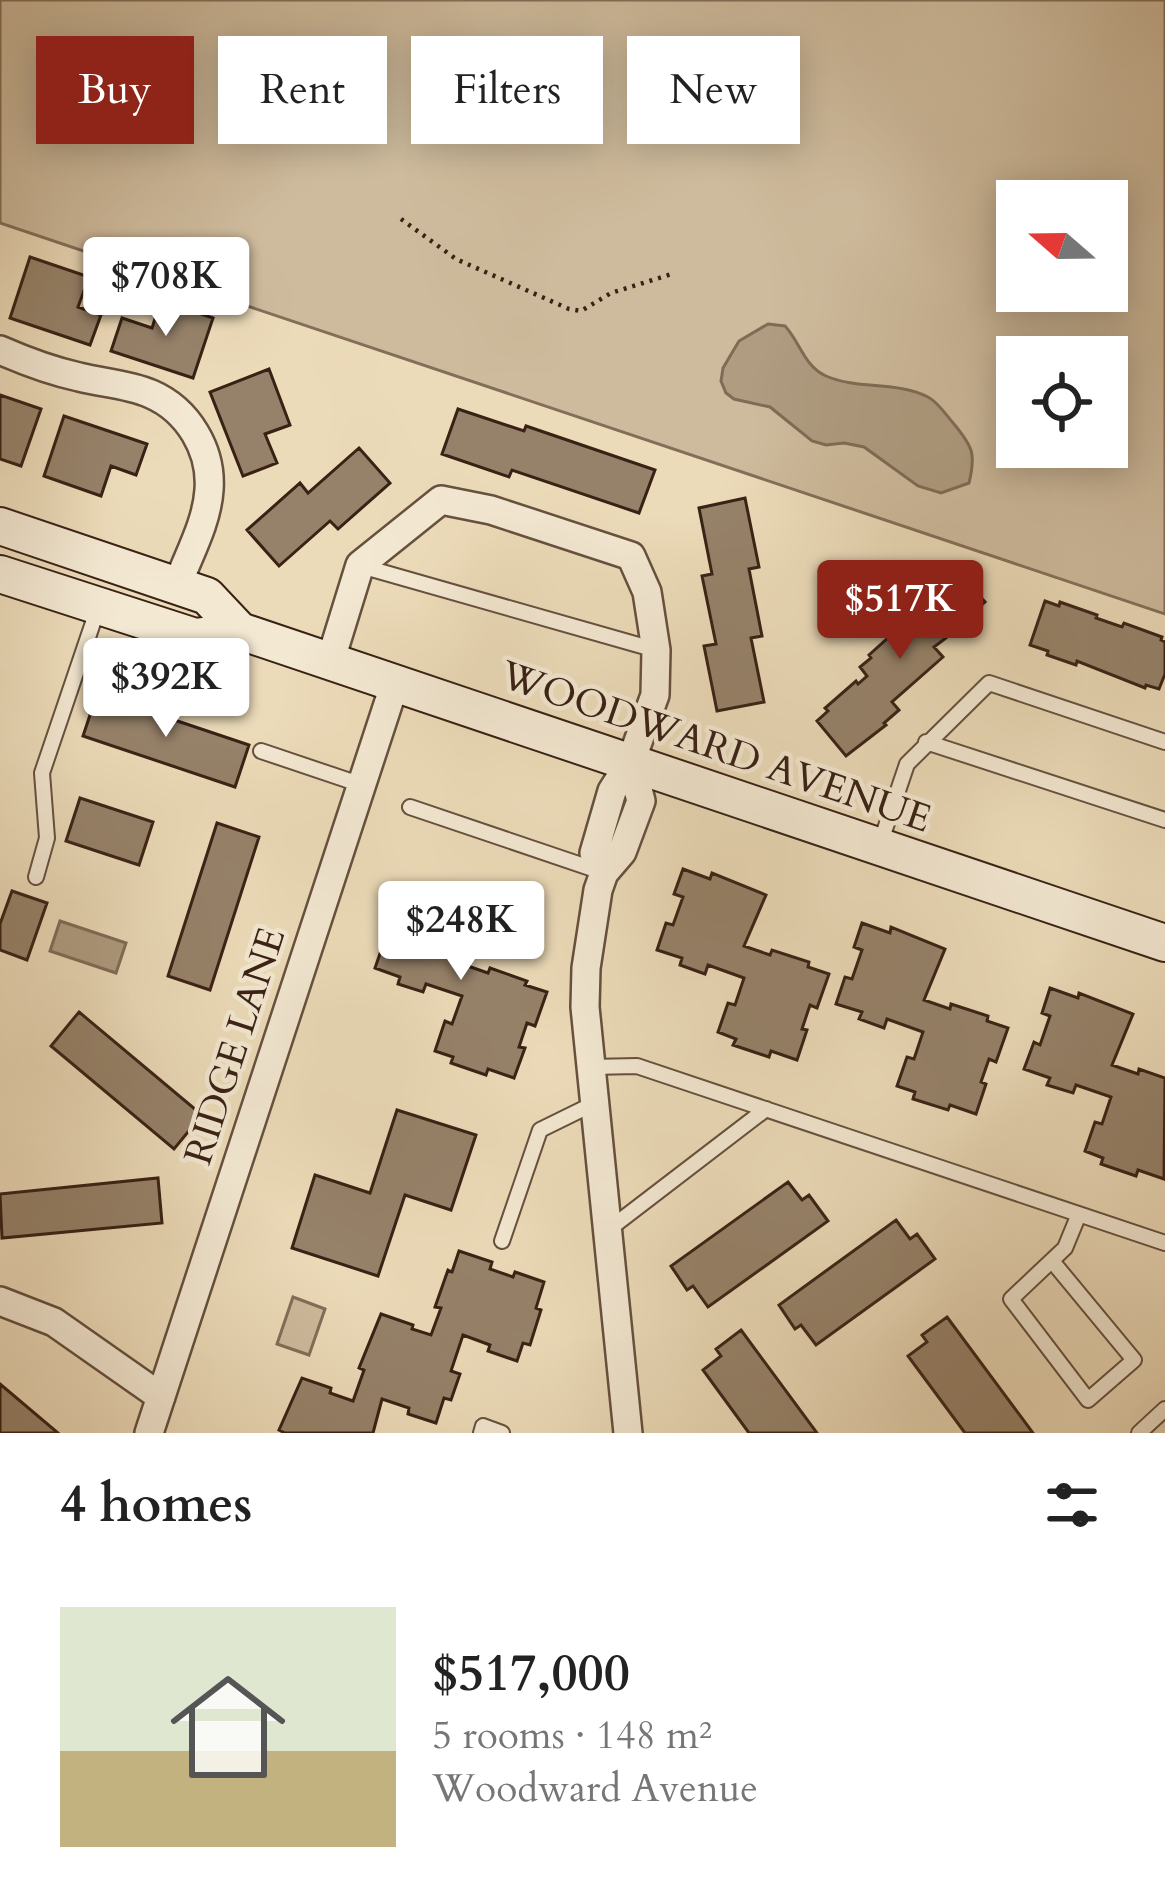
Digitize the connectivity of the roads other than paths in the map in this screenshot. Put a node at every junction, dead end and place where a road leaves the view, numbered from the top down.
1 (0, 350) edge
2 (0, 526) edge
3 (360, 566) junction
4 (0, 574) edge
5 (177, 586) junction
6 (99, 605) junction
7 (240, 631) junction
8 (656, 650) junction
9 (330, 662) junction
10 (395, 683) junction
11 (926, 742) junction
12 (1165, 742) edge
13 (261, 751) dead end
14 (631, 761) junction
15 (362, 785) junction
16 (410, 807) dead end
17 (1165, 820) edge
18 (879, 847) junction
19 (604, 873) junction
20 (36, 877) dead end
21 (1165, 943) edge
22 (591, 1067) junction
23 (595, 1103) junction
24 (766, 1109) junction
25 (1079, 1214) junction
26 (608, 1230) junction
27 (502, 1241) dead end
28 (1165, 1243) edge
29 (1052, 1261) junction
30 (0, 1300) edge
31 (161, 1397) junction
32 (1165, 1408) edge
33 (149, 1433) edge
34 (481, 1433) edge
35 (502, 1433) edge
36 (628, 1433) edge
37 (1139, 1433) edge

1 - 5 street
2 - 5 main road, WOODWARD AVENUE
3 - 8 lane
3 - 8 street
3 - 9 street
4 - 6 main road, WOODWARD AVENUE
5 - 7 main road, WOODWARD AVENUE
6 - 7 main road, WOODWARD AVENUE
6 - 20 lane
7 - 9 main road, WOODWARD AVENUE
8 - 14 street
9 - 10 main road, WOODWARD AVENUE
10 - 14 main road, WOODWARD AVENUE
10 - 15 street, RIDGE LANE
11 - 12 lane
11 - 17 lane
11 - 18 lane
13 - 15 lane
14 - 18 main road, WOODWARD AVENUE
14 - 19 street
15 - 31 street, RIDGE LANE
16 - 19 lane
18 - 21 main road, WOODWARD AVENUE
19 - 22 street
22 - 23 street
22 - 24 lane
23 - 26 street
23 - 27 lane
24 - 25 lane
24 - 26 lane
25 - 28 lane
25 - 29 lane
26 - 36 street
29 - 29 lane
30 - 31 street
31 - 33 street, RIDGE LANE
32 - 37 lane
34 - 35 lane

